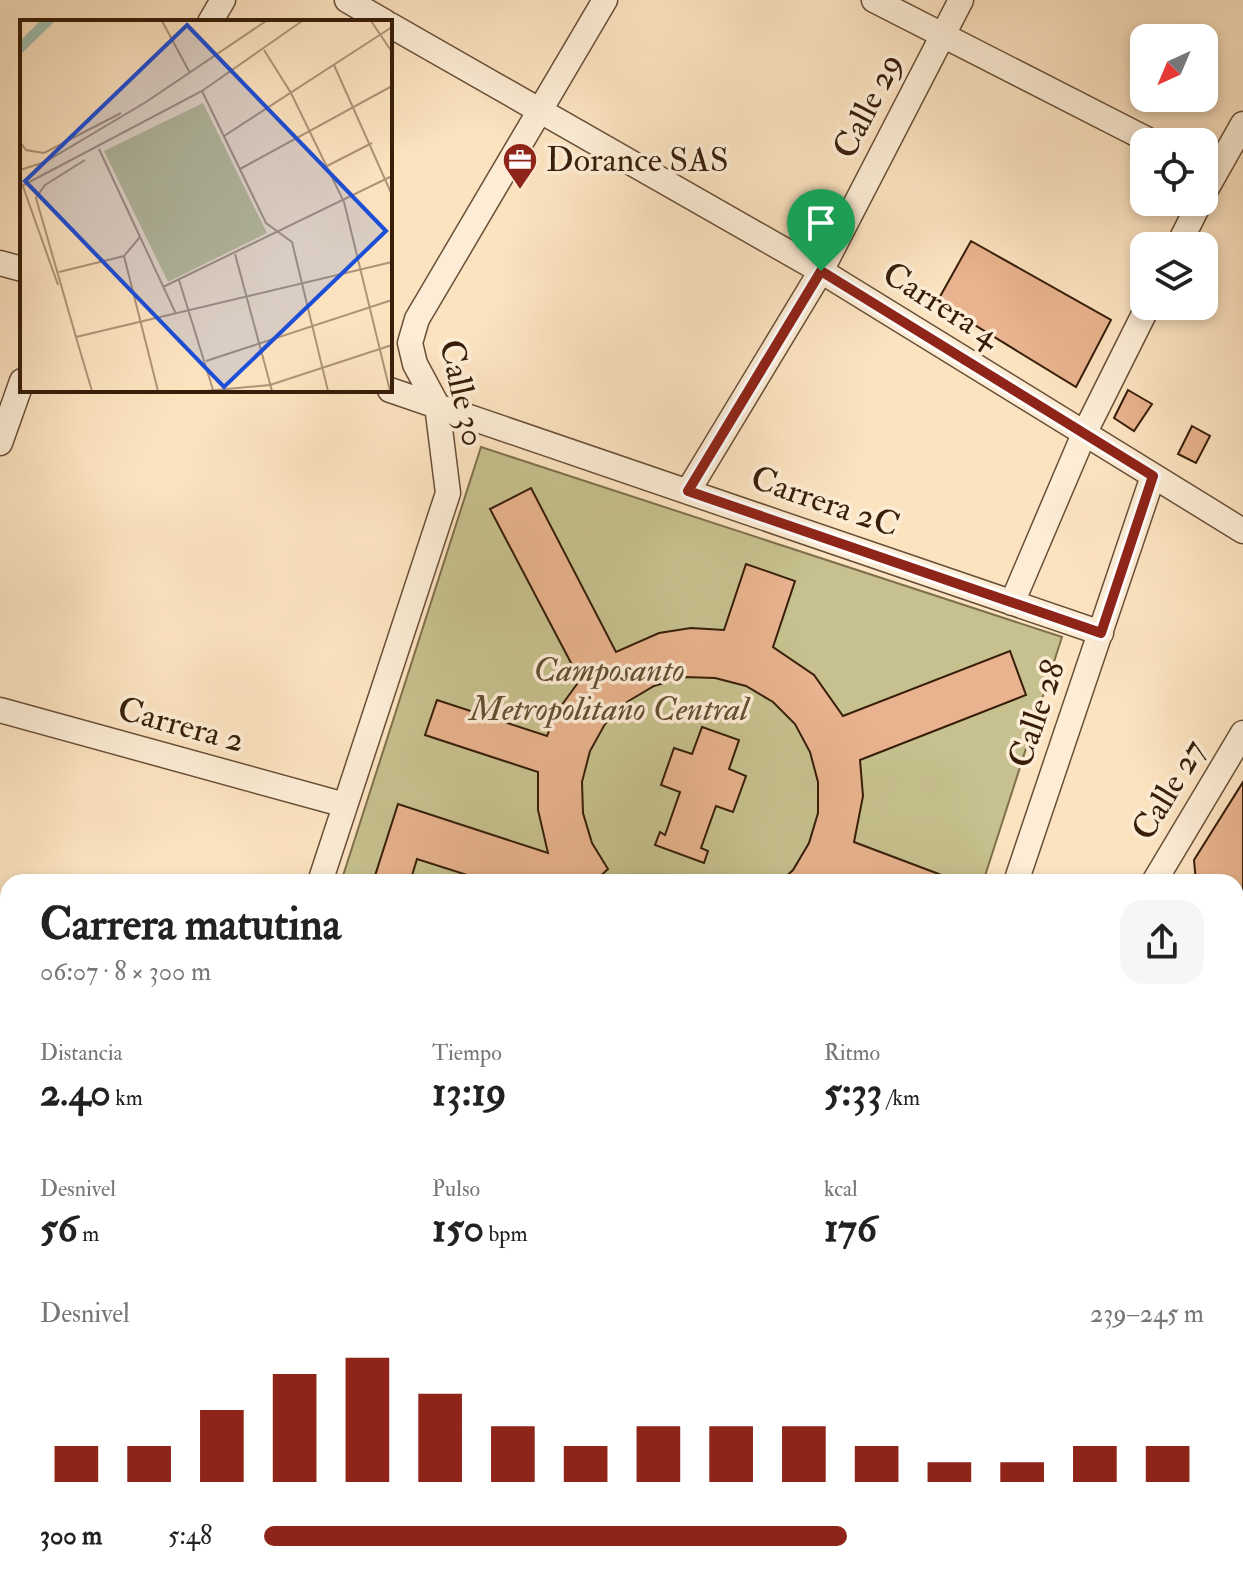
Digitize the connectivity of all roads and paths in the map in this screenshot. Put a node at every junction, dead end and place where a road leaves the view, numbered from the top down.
1 (223, 0) edge
2 (347, 0) edge
3 (605, 0) edge
4 (874, 0) edge
5 (961, 0) edge
6 (211, 20) edge
7 (383, 20) edge
8 (392, 25) edge
9 (943, 35) junction
10 (540, 110) junction
11 (1243, 124) edge
12 (1130, 131) edge
13 (1218, 162) edge
14 (0, 263) edge
15 (20, 268) edge
16 (821, 271) junction
17 (1141, 320) edge
18 (20, 387) edge
19 (392, 391) edge
20 (437, 405) junction
21 (1084, 434) junction
22 (0, 443) edge
23 (1153, 476) junction
24 (688, 491) junction
25 (1243, 531) edge
26 (1012, 603) junction
27 (1101, 633) junction
28 (0, 710) edge
29 (1243, 733) edge
30 (345, 805) junction
31 (323, 874) edge
32 (1019, 874) edge
33 (1159, 874) edge

1 - 6 street
2 - 7 street, Carrera 4
3 - 10 street, Calle 30
4 - 9 street
5 - 9 street, Calle 29
8 - 10 street, Carrera 4
9 - 12 street
9 - 16 street, Calle 29
10 - 16 street, Carrera 4
10 - 20 street, Calle 30
11 - 13 street
14 - 15 street
16 - 21 street, Carrera 4
16 - 24 street, Calle 29
17 - 21 street
18 - 22 street
19 - 20 street, Carrera 2C
20 - 24 street, Carrera 2C
20 - 30 street, Calle 30
21 - 23 street, Carrera 4
21 - 26 street
23 - 25 street, Carrera 4
23 - 27 street, Calle 28
24 - 26 street, Carrera 2C
26 - 27 street, Carrera 2C
27 - 32 street, Calle 28
28 - 30 street, Carrera 2
29 - 33 street, Calle 27
30 - 31 street, Calle 30

